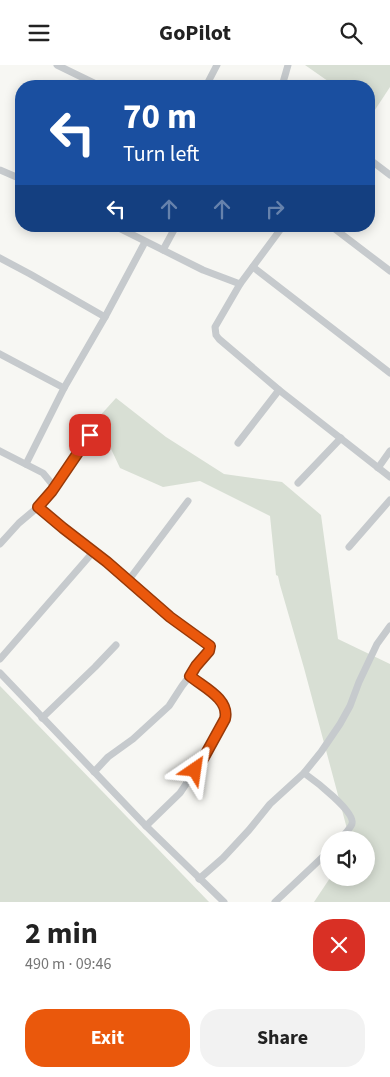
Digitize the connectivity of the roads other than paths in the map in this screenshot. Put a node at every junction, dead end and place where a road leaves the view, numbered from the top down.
1 (57, 65) edge
2 (217, 65) edge
3 (288, 65) edge
4 (88, 80) edge
5 (209, 80) edge
6 (284, 80) edge
7 (375, 164) edge
8 (0, 170) edge
9 (390, 175) edge
10 (15, 176) edge
11 (126, 232) edge
12 (173, 232) edge
13 (279, 232) edge
14 (339, 232) edge
15 (145, 242) junction
16 (163, 250) junction
17 (0, 257) edge
18 (253, 267) junction
19 (390, 271) edge
20 (240, 284) junction
21 (105, 317) junction
22 (0, 353) edge
23 (390, 373) edge
24 (64, 388) junction
25 (279, 389) junction
26 (90, 435) dead end
27 (341, 438) junction
28 (238, 443) dead end
29 (0, 451) edge
30 (390, 451) edge
31 (26, 464) junction
32 (378, 467) junction
33 (390, 477) edge
34 (298, 483) dead end
35 (52, 491) junction
36 (390, 499) edge
37 (188, 501) dead end
38 (38, 507) junction
39 (0, 544) edge
40 (349, 547) dead end
41 (94, 551) junction
42 (128, 581) junction
43 (390, 626) edge
44 (116, 645) dead end
45 (0, 659) edge
46 (0, 673) edge
47 (190, 676) junction
48 (42, 718) junction
49 (94, 772) junction
50 (304, 773) junction
51 (146, 826) junction
52 (346, 831) edge
53 (320, 860) edge
54 (199, 879) junction
55 (224, 902) edge
56 (275, 902) edge

1 - 4 street
2 - 5 street
3 - 6 street
7 - 9 street
8 - 10 street
11 - 15 street
12 - 16 street
13 - 18 street
14 - 19 street
15 - 16 street
15 - 21 street
16 - 20 street
17 - 21 street
18 - 20 street
18 - 23 street
20 - 25 street
21 - 24 street
22 - 24 street
24 - 31 street
25 - 27 street
25 - 28 street
26 - 35 street
27 - 32 street
27 - 34 street
29 - 31 street
30 - 32 street
31 - 35 street
32 - 33 street
35 - 38 street
36 - 40 street
37 - 42 street
38 - 39 street
38 - 41 street
41 - 42 street
41 - 45 street
42 - 47 street
43 - 50 street
44 - 48 street
46 - 48 street
47 - 49 street
47 - 51 street
48 - 49 street
49 - 51 street
50 - 52 street
50 - 54 street
51 - 54 street
53 - 56 street
54 - 55 street

